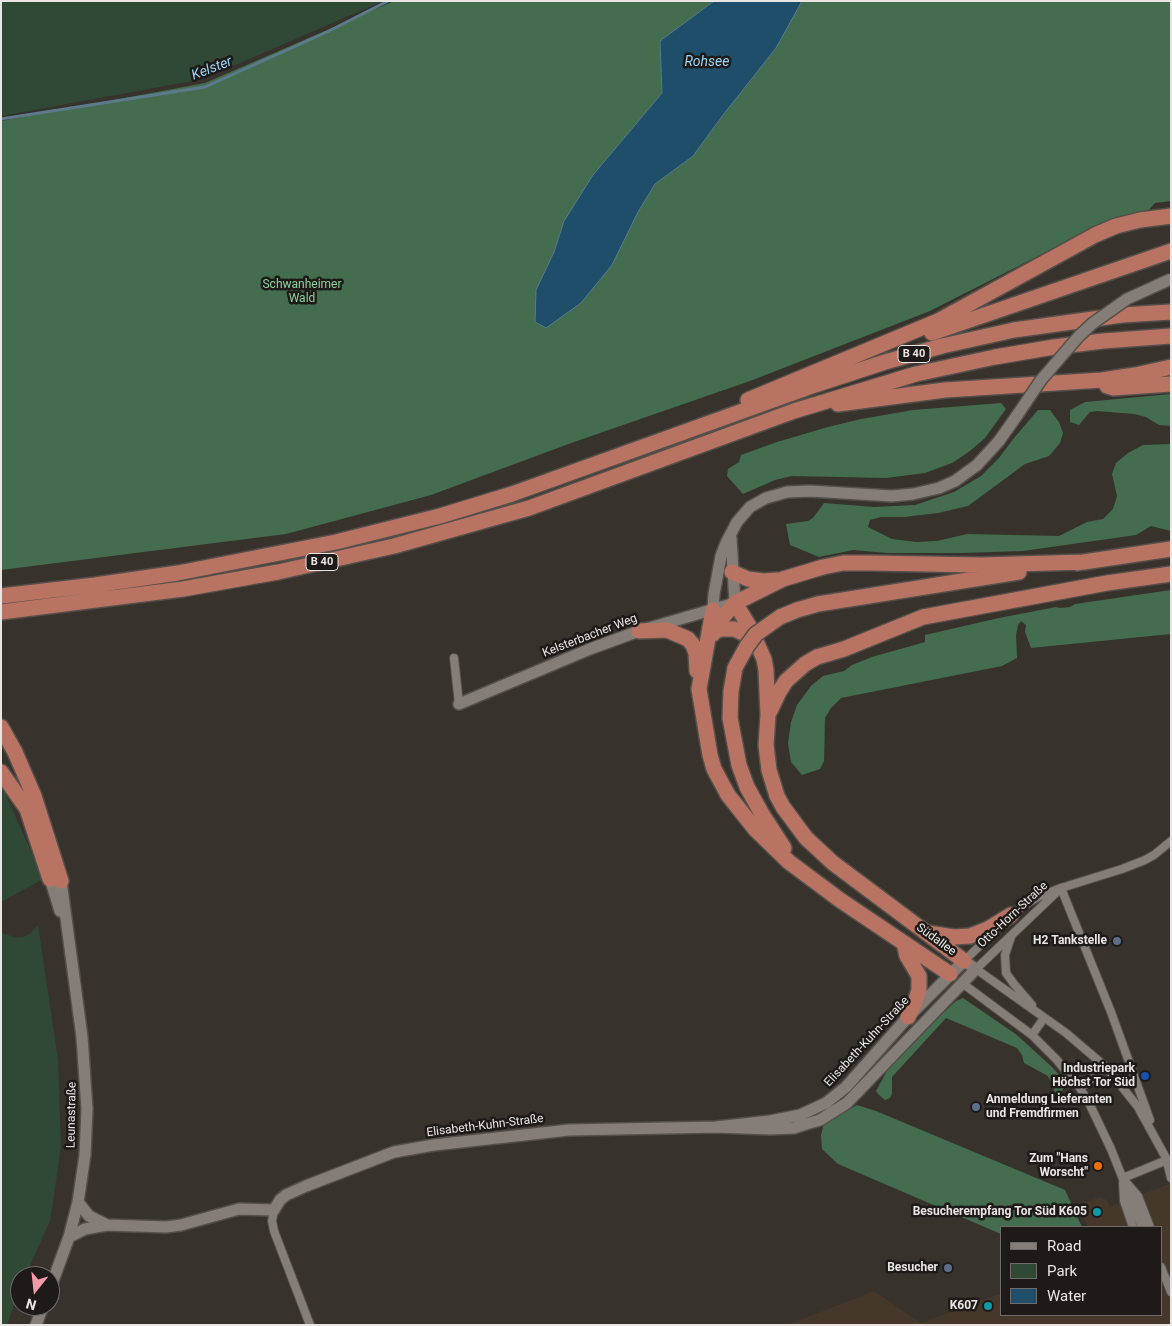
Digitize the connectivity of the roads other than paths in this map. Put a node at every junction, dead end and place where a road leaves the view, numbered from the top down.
1 (1169, 216) edge
2 (1171, 251) edge
3 (1171, 279) edge
4 (1171, 312) edge
5 (1171, 336) edge
6 (1171, 367) edge
7 (821, 369) junction
8 (1083, 382) junction
9 (1171, 384) edge
10 (794, 411) junction
11 (668, 439) junction
12 (731, 534) junction
13 (1171, 549) edge
14 (1084, 562) junction
15 (732, 572) junction
16 (1171, 574) edge
17 (784, 580) junction
18 (1, 596) edge
19 (735, 603) junction
20 (713, 610) junction
21 (1, 612) edge
22 (639, 631) junction
23 (711, 638) junction
24 (759, 649) junction
25 (454, 658) dead end
26 (699, 689) junction
27 (459, 704) joint
28 (768, 715) junction
29 (1, 727) edge
30 (1, 772) edge
31 (1171, 841) edge
32 (807, 874) junction
33 (56, 883) junction
34 (1061, 888) junction
35 (1011, 915) junction
36 (925, 932) junction
37 (1012, 934) junction
38 (904, 943) junction
39 (970, 965) junction
40 (956, 979) junction
41 (908, 1017) junction
42 (1044, 1018) junction
43 (1032, 1035) junction
44 (1106, 1067) junction
45 (1080, 1088) junction
46 (716, 1127) junction
47 (1156, 1138) junction
48 (1169, 1163) edge
49 (1123, 1178) junction
50 (1171, 1178) edge
51 (1131, 1199) junction
52 (78, 1202) junction
53 (274, 1210) junction
54 (107, 1225) junction
55 (1133, 1226) edge
56 (1142, 1226) edge
57 (1149, 1226) edge
58 (69, 1237) junction
59 (58, 1266) edge
60 (1162, 1270) edge
61 (1171, 1292) edge
62 (310, 1325) edge

1 - 7 highway
2 - 7 highway, B 40
3 - 12 street, bridge
4 - 11 highway, B 40
5 - 10 highway, B 40
6 - 8 highway
7 - 11 highway, B 40
8 - 9 highway
8 - 10 highway
10 - 21 highway, B 40
11 - 18 highway, B 40
12 - 15 street
12 - 20 street
13 - 14 highway
14 - 17 highway
14 - 32 highway, bridge
15 - 17 highway
15 - 19 street
16 - 28 highway
17 - 19 highway
19 - 20 street, Kelsterbacher Weg
19 - 23 highway
19 - 24 highway, Südallee
20 - 22 street, Kelsterbacher Weg
20 - 23 highway
22 - 26 highway
22 - 27 street, Kelsterbacher Weg
23 - 24 highway
23 - 26 highway
24 - 28 highway, Südallee
25 - 27 street
26 - 32 highway
28 - 36 highway, Südallee
29 - 33 highway
30 - 33 highway
31 - 34 street, Otto-Horn-Straße
32 - 38 highway, Südallee
33 - 52 street, Leunastraße
34 - 35 street, Otto-Horn-Straße
34 - 37 street, Otto-Horn-Straße
34 - 47 street, Südallee
35 - 36 highway
35 - 39 street, Otto-Horn-Straße
36 - 39 highway, Südallee
37 - 39 street, Otto-Horn-Straße
37 - 42 street
38 - 40 highway, Südallee
38 - 41 highway
39 - 40 street, Elisabeth-Kuhn-Straße
39 - 42 street, Südallee
40 - 41 street, Elisabeth-Kuhn-Straße
40 - 43 street, Südallee
40 - 46 street, Elisabeth-Kuhn-Straße
41 - 46 street, Elisabeth-Kuhn-Straße
42 - 43 street
42 - 44 street, Südallee
43 - 45 street, Südallee
44 - 45 street
44 - 47 street, Südallee
45 - 49 street, Südallee
46 - 53 street, Elisabeth-Kuhn-Straße
47 - 48 street, Südallee
48 - 49 street
48 - 50 street, Südallee
49 - 51 street, Südallee
51 - 55 street
51 - 56 street
51 - 57 street
52 - 54 street
52 - 58 street, Leunastraße
53 - 54 street
53 - 62 street
54 - 58 street
58 - 59 street, Leunastraße
60 - 61 street

